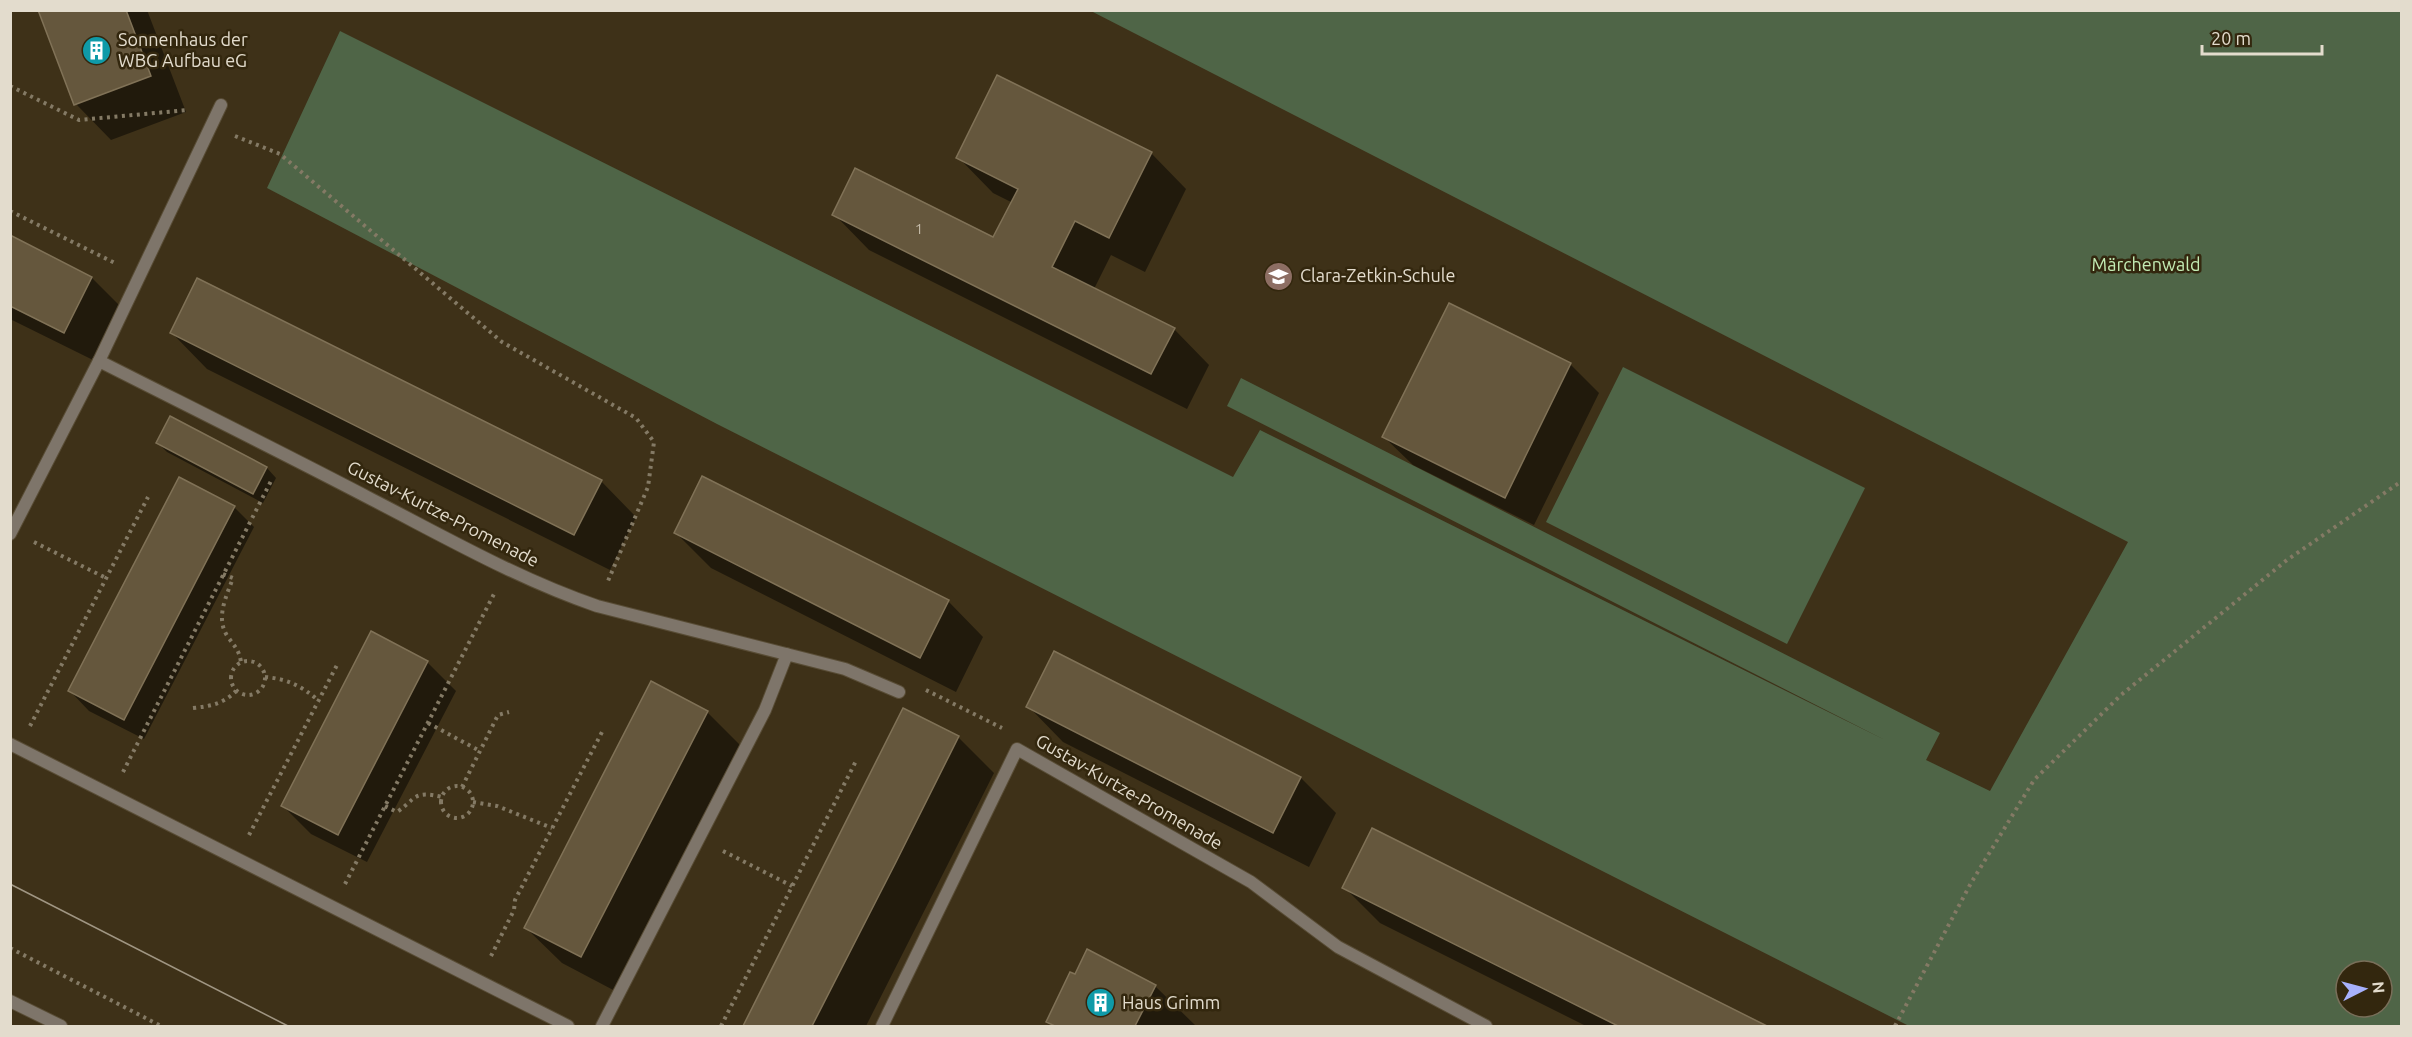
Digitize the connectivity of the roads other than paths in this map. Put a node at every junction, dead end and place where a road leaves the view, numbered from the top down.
1 (221, 105) road end
2 (99, 362) junction
3 (11, 533) edge
4 (787, 654) junction
5 (899, 692) road end
6 (14, 746) edge
7 (10, 1001) edge
8 (61, 1026) edge
9 (568, 1026) edge
10 (602, 1026) edge
11 (882, 1026) edge
12 (1486, 1026) edge

1 - 2 street
2 - 3 street
2 - 4 street, Gustav-Kurtze-Promenade
4 - 5 street, Gustav-Kurtze-Promenade
4 - 10 street
6 - 9 street
7 - 8 street
11 - 12 street, Gustav-Kurtze-Promenade

